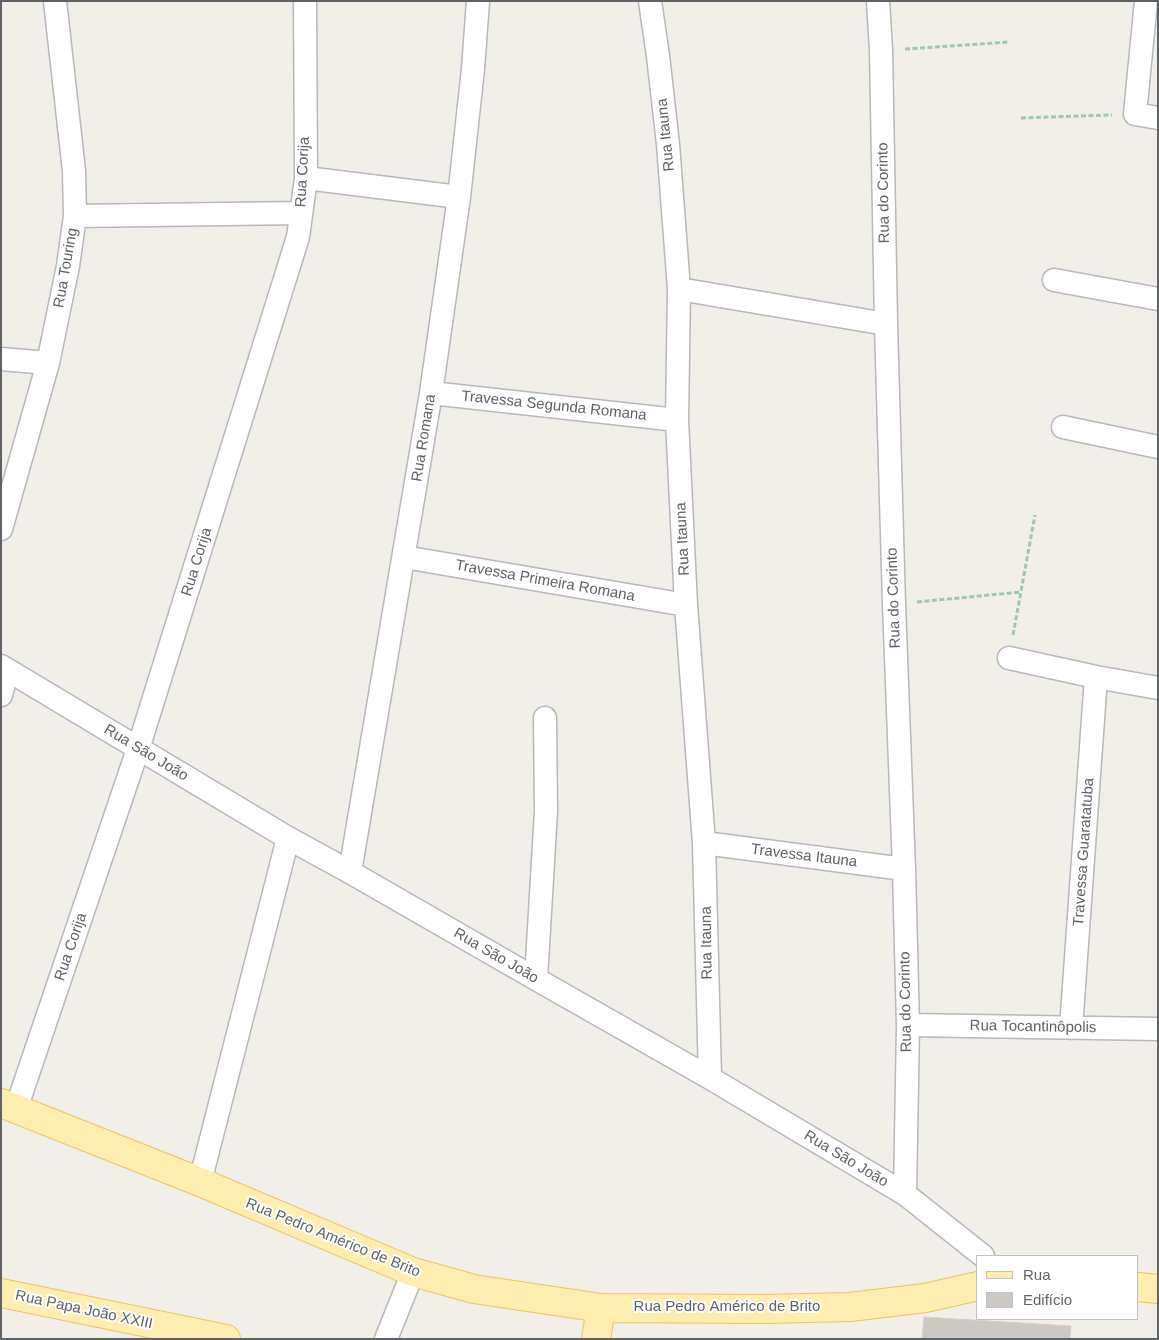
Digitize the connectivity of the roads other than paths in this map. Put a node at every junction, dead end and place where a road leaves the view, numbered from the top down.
1 (55, 1) edge
2 (305, 1) edge
3 (478, 1) edge
4 (650, 1) edge
5 (878, 1) edge
6 (1146, 1) edge
7 (1158, 118) edge
8 (306, 178) junction
9 (459, 198) junction
10 (301, 213) junction
11 (74, 216) junction
12 (1054, 280) dead end
13 (679, 289) junction
14 (1158, 299) edge
15 (886, 324) junction
16 (1, 360) edge
17 (48, 362) junction
18 (431, 393) junction
19 (676, 420) junction
20 (1063, 427) dead end
21 (1158, 447) edge
22 (1, 529) edge
23 (404, 557) junction
24 (686, 605) junction
25 (1009, 658) road end
26 (4, 668) edge
27 (1096, 677) junction
28 (1158, 688) edge
29 (1, 695) edge
30 (545, 718) dead end
31 (138, 749) junction
32 (288, 838) junction
33 (704, 843) junction
34 (904, 869) junction
35 (350, 872) junction
36 (536, 979) junction
37 (908, 1025) junction
38 (1071, 1028) junction
39 (1158, 1030) edge
40 (710, 1078) junction
41 (9, 1106) edge
42 (200, 1182) junction
43 (905, 1194) junction
44 (982, 1255) edge
45 (413, 1272) junction
46 (976, 1286) edge
47 (1139, 1287) edge
48 (1158, 1289) edge
49 (1, 1293) edge
50 (601, 1308) junction
51 (226, 1339) edge
52 (386, 1339) edge
53 (596, 1339) edge

1 - 11 street, Rua Touring
2 - 8 street, Rua Corija
3 - 9 street, Rua Romana
4 - 13 street, Rua Itauna
5 - 15 street, Rua do Corinto
6 - 7 street
8 - 9 street
8 - 10 street, Rua Corija
9 - 18 street, Rua Romana
10 - 11 street
10 - 31 street, Rua Corija
11 - 17 street, Rua Touring
12 - 14 street
13 - 15 street
13 - 19 street, Rua Itauna
15 - 34 street, Rua do Corinto
16 - 17 street
17 - 22 street, Rua Touring
18 - 19 street, Travessa Segunda Romana
18 - 23 street, Rua Romana
19 - 24 street, Rua Itauna
20 - 21 street
23 - 24 street, Travessa Primeira Romana
23 - 35 street, Rua Romana
24 - 33 street, Rua Itauna
25 - 27 street
26 - 29 street
26 - 31 street, Rua São João
27 - 28 street
27 - 38 street, Travessa Guaratatuba
30 - 36 street
31 - 32 street, Rua São João
31 - 41 street, Rua Corija
32 - 35 street, Rua São João
32 - 42 street
33 - 34 street, Travessa Itauna
33 - 40 street, Rua Itauna
34 - 37 street, Rua do Corinto
35 - 36 street, Rua São João
36 - 40 street, Rua São João
37 - 38 street, Rua Tocantinôpolis
37 - 43 street, Rua do Corinto
38 - 39 street, Rua Tocantinôpolis
40 - 43 street, Rua São João
41 - 42 main road, Rua Pedro Américo de Brito
42 - 45 main road, Rua Pedro Américo de Brito
43 - 44 street, Rua São João
45 - 50 main road, Rua Pedro Américo de Brito
45 - 52 street
46 - 50 main road, Rua Pedro Américo de Brito
47 - 48 main road
49 - 51 main road, Rua Papa João XXIII
50 - 53 main road

